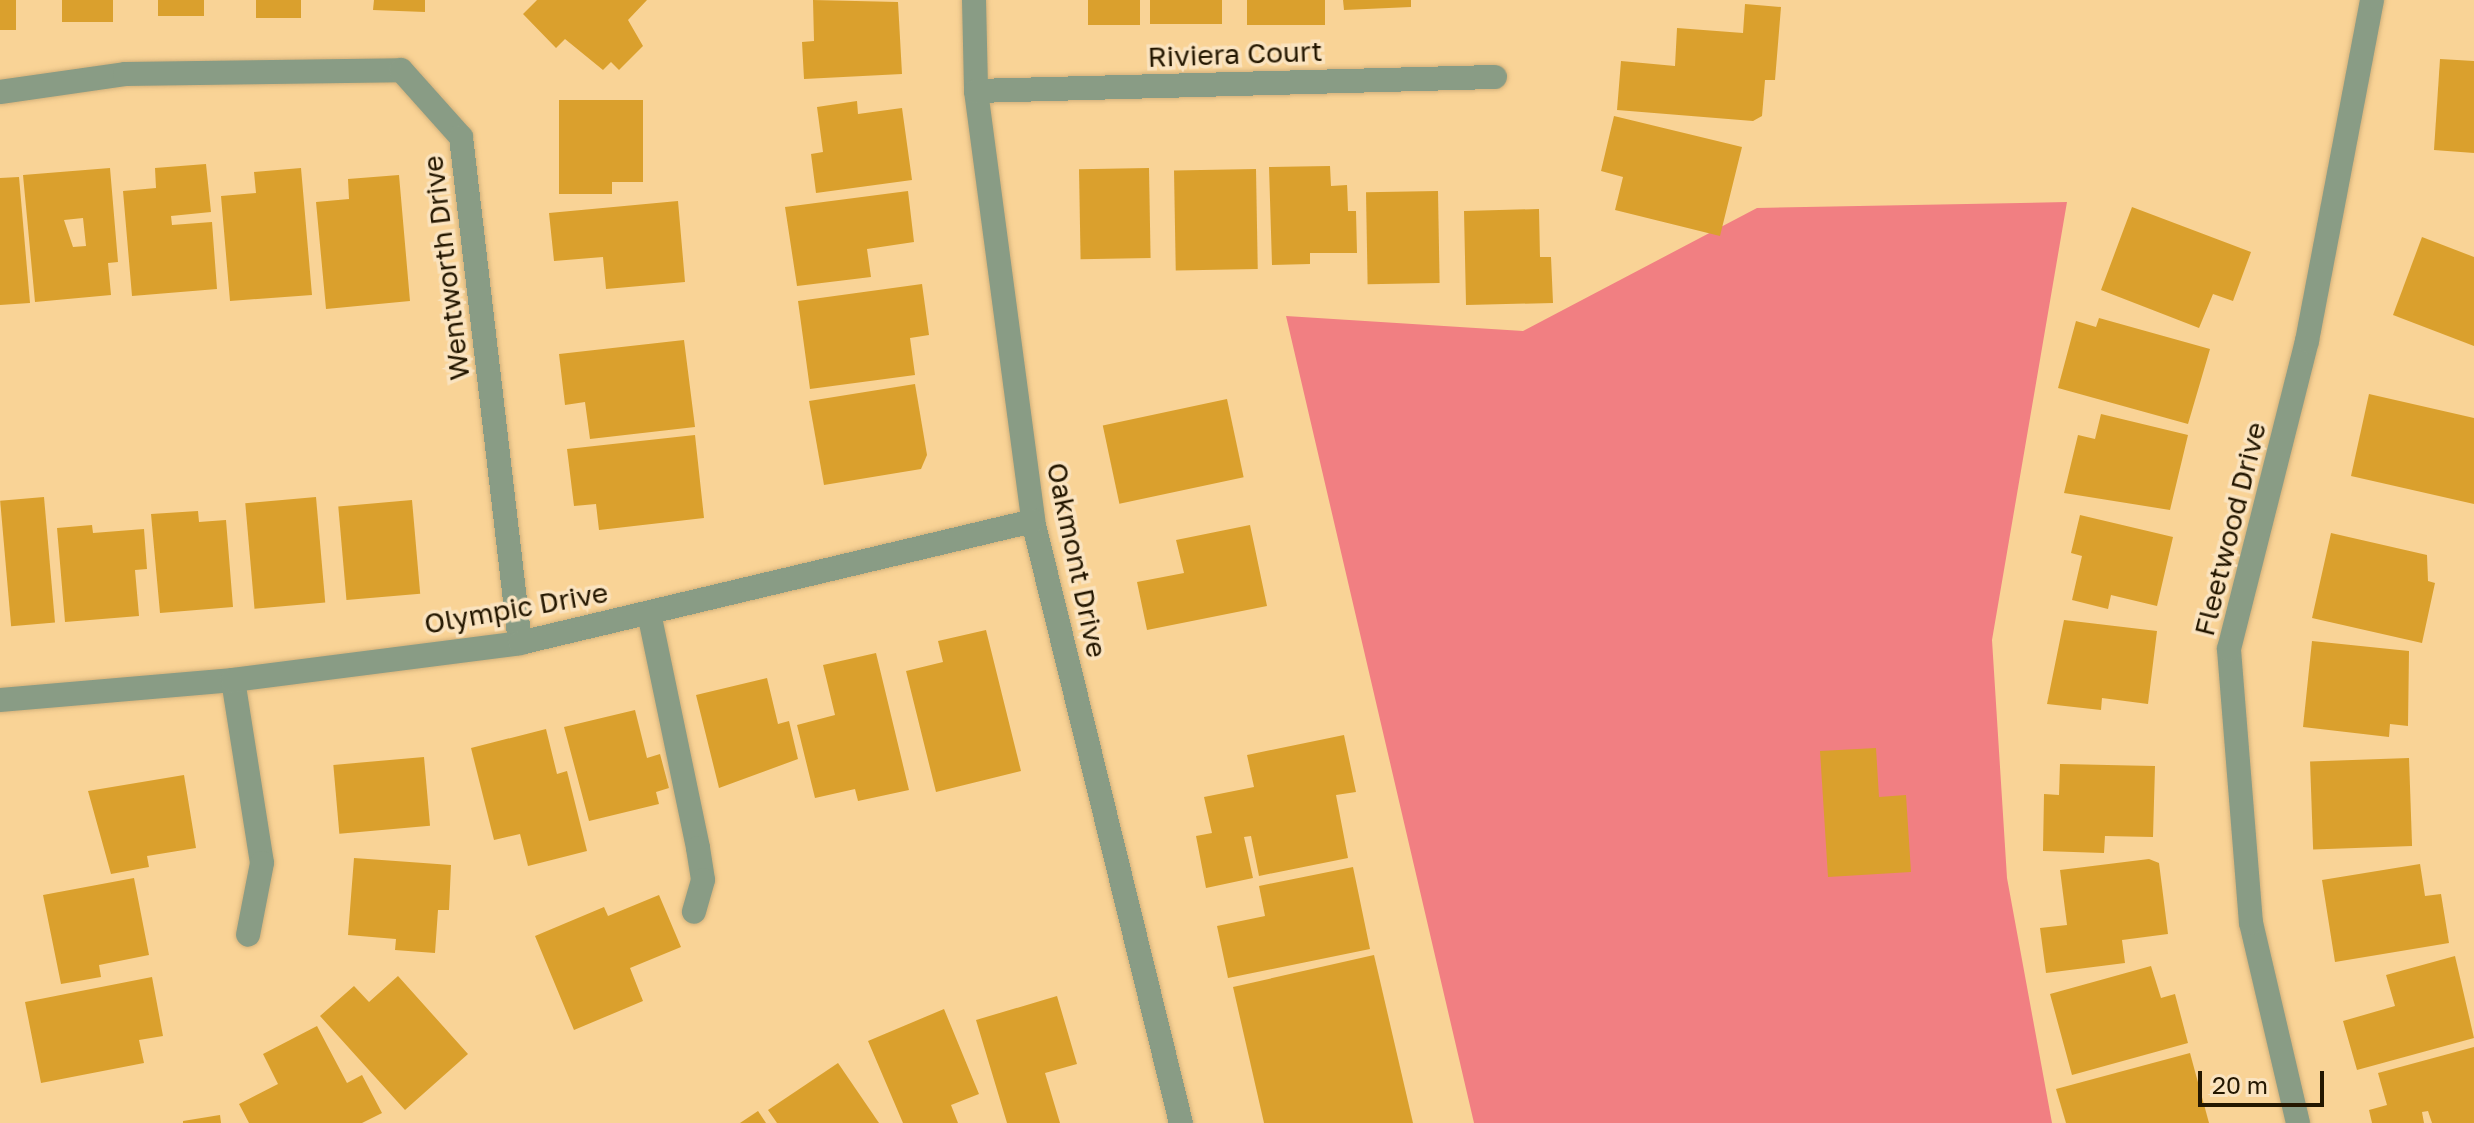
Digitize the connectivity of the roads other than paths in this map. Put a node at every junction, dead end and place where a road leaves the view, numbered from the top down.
1 (974, 0) edge
2 (2372, 0) edge
3 (1495, 77) dead end
4 (976, 91) junction
5 (0, 92) edge
6 (1033, 521) junction
7 (649, 613) junction
8 (520, 643) junction
9 (233, 680) junction
10 (0, 700) edge
11 (694, 912) dead end
12 (248, 935) dead end
13 (1181, 1123) edge
14 (2298, 1123) edge

1 - 4 street, Oakmont Drive
2 - 14 street, Fleetwood Drive
3 - 4 street, Riviera Court
4 - 6 street, Oakmont Drive
5 - 8 street, Wentworth Drive
6 - 7 street, Olympic Drive
6 - 13 street, Oakmont Drive
7 - 8 street, Olympic Drive
7 - 11 street
8 - 9 street, Olympic Drive
9 - 10 street, Olympic Drive
9 - 12 street

